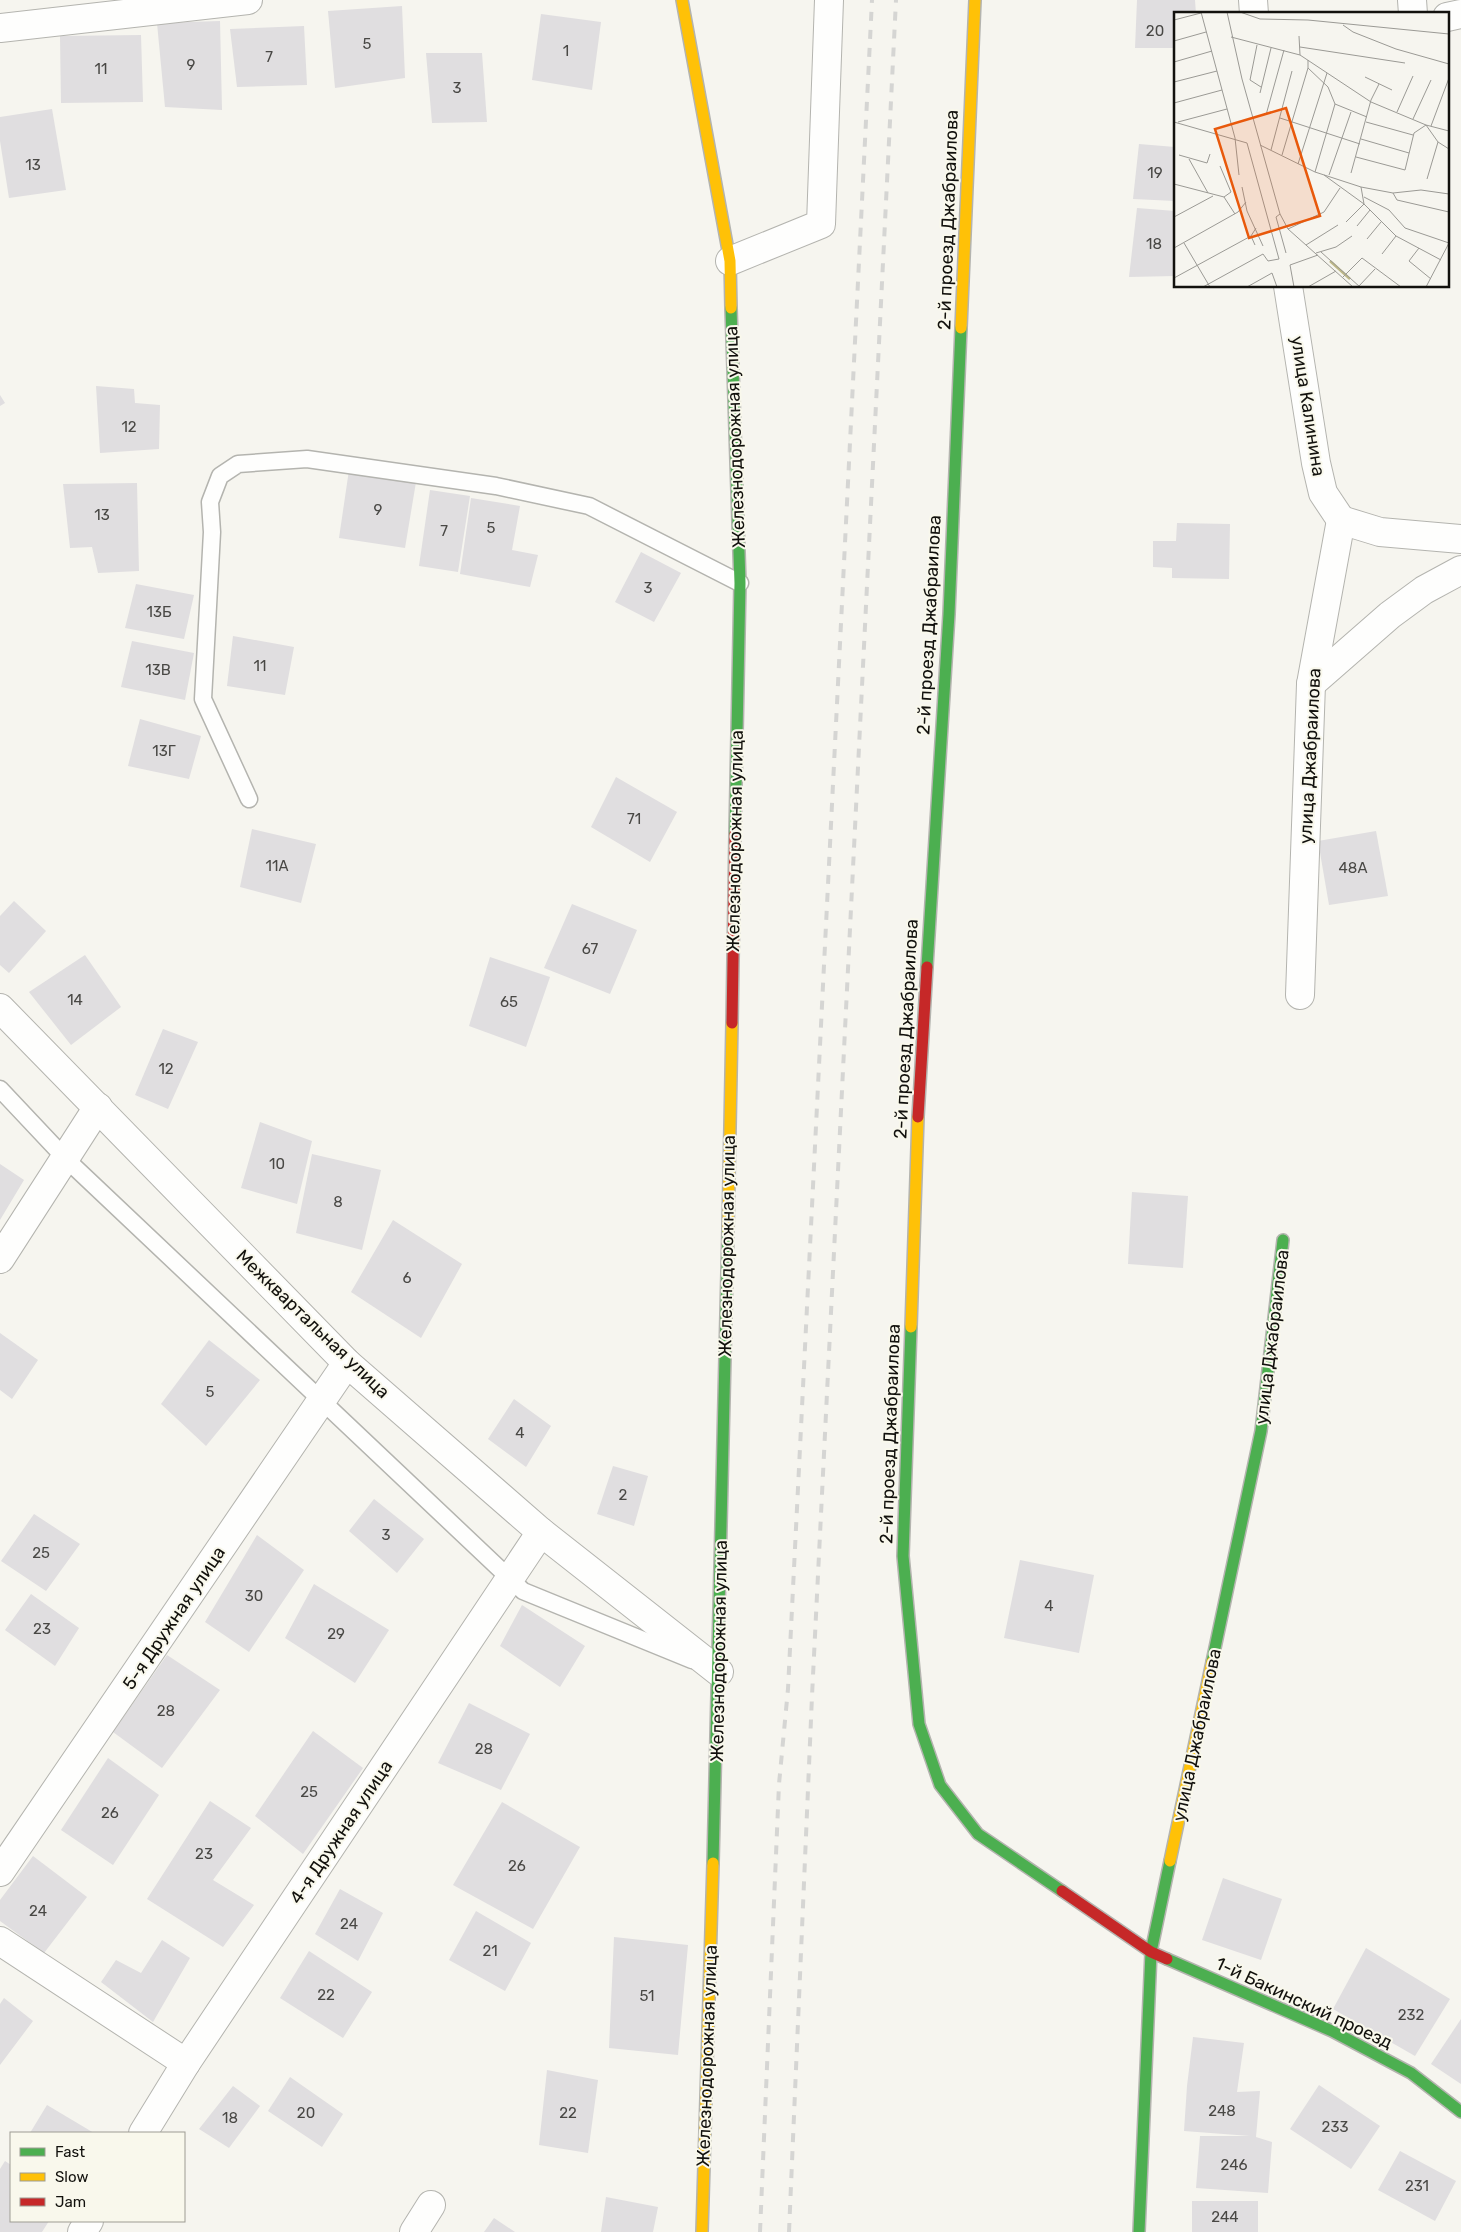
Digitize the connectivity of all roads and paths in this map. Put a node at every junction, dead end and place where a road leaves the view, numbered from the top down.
1 (248, 0) edge
2 (682, 0) edge
3 (829, 0) edge
4 (975, 0) edge
5 (1461, 14) edge
6 (1448, 17) edge
7 (0, 28) edge
8 (730, 261) junction
9 (1288, 288) edge
10 (1341, 520) junction
11 (1461, 539) edge
12 (1461, 570) edge
13 (740, 582) junction
14 (1311, 684) junction
15 (249, 799) dead end
16 (1300, 995) dead end
17 (0, 1008) edge
18 (0, 1089) edge
19 (98, 1107) junction
20 (65, 1158) junction
21 (1283, 1240) dead end
22 (0, 1259) edge
23 (347, 1363) junction
24 (322, 1400) junction
25 (541, 1532) junction
26 (510, 1579) junction
27 (719, 1672) junction
28 (0, 1872) edge
29 (0, 1941) edge
30 (1151, 1952) junction
31 (186, 2063) junction
32 (1461, 2112) edge
33 (144, 2132) edge
34 (431, 2205) dead end
35 (414, 2232) edge
36 (702, 2232) edge
37 (1139, 2232) edge

1 - 7 street
2 - 8 street, Железнодорожная улица
3 - 8 street
4 - 30 street, 2-й проезд Джабраилова
5 - 6 street
8 - 13 street, Железнодорожная улица
9 - 10 street, улица Калинина
10 - 11 street
10 - 14 street, улица Джабраилова
12 - 14 street
13 - 15 lane
13 - 27 street, Железнодорожная улица
14 - 16 street, улица Джабраилова
17 - 19 street, Межквартальная улица
18 - 20 lane
19 - 20 street
19 - 23 street, Межквартальная улица
20 - 22 street
20 - 24 lane
21 - 30 street, улица Джабраилова
23 - 24 street, 5-я Дружная улица
23 - 25 street, Межквартальная улица
24 - 26 lane
24 - 28 street, 5-я Дружная улица
25 - 26 street, 4-я Дружная улица
25 - 27 street, Межквартальная улица
26 - 27 lane
26 - 31 street, 4-я Дружная улица
27 - 36 street, Железнодорожная улица
29 - 31 street
30 - 32 street, 1-й Бакинский проезд
30 - 37 street, улица Джабраилова
31 - 33 street, 4-я Дружная улица
34 - 35 street

